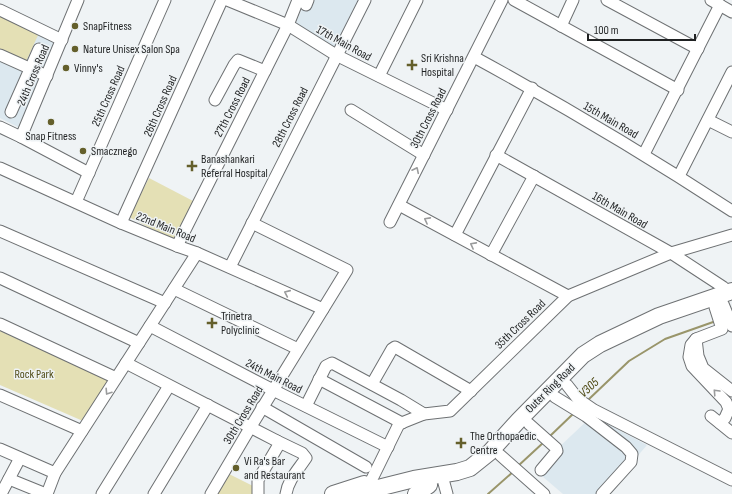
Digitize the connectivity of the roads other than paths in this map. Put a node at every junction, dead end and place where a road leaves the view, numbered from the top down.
1 (78, 0) edge
2 (164, 0) edge
3 (222, 0) edge
4 (227, 0) edge
5 (365, 0) edge
6 (417, 0) edge
7 (502, 0) edge
8 (514, 0) edge
9 (573, 0) edge
10 (607, 0) edge
11 (304, 2) edge
12 (716, 3) edge
13 (0, 10) edge
14 (732, 12) edge
15 (288, 25) junction
16 (561, 26) junction
17 (62, 40) junction
18 (39, 49) dead end
19 (698, 49) junction
20 (0, 55) edge
21 (336, 55) junction
22 (474, 57) junction
23 (31, 69) junction
24 (265, 71) junction
25 (47, 76) junction
26 (379, 76) junction
27 (731, 77) edge
28 (532, 88) junction
29 (678, 90) junction
30 (215, 100) dead end
31 (351, 110) dead end
32 (447, 110) junction
33 (11, 112) dead end
34 (708, 120) junction
35 (0, 127) edge
36 (732, 132) edge
37 (21, 137) junction
38 (424, 154) junction
39 (644, 154) junction
40 (496, 155) junction
41 (0, 168) edge
42 (89, 173) junction
43 (534, 176) junction
44 (679, 176) junction
45 (76, 202) junction
46 (399, 205) junction
47 (732, 211) edge
48 (390, 222) dead end
49 (121, 223) junction
50 (252, 223) junction
51 (0, 231) edge
52 (732, 234) edge
53 (455, 235) junction
54 (177, 246) junction
55 (197, 253) junction
56 (671, 254) junction
57 (491, 255) junction
58 (230, 267) junction
59 (0, 278) edge
60 (174, 289) junction
61 (568, 296) junction
62 (726, 299) edge
63 (165, 303) junction
64 (323, 309) junction
65 (0, 324) edge
66 (150, 326) junction
67 (728, 327) edge
68 (696, 339) junction
69 (139, 342) junction
70 (298, 350) junction
71 (126, 363) junction
72 (116, 378) junction
73 (319, 379) junction
74 (372, 384) junction
75 (566, 384) junction
76 (169, 386) junction
77 (273, 390) junction
78 (471, 391) junction
79 (732, 391) edge
80 (0, 395) edge
81 (554, 397) junction
82 (208, 405) junction
83 (306, 406) junction
84 (262, 407) junction
85 (424, 414) junction
86 (711, 416) dead end
87 (402, 423) junction
88 (720, 423) junction
89 (529, 424) junction
90 (250, 428) junction
91 (82, 431) junction
92 (732, 433) edge
93 (277, 441) junction
94 (388, 446) junction
95 (0, 449) edge
96 (500, 455) junction
97 (20, 458) junction
98 (366, 467) dead end
99 (541, 470) dead end
100 (55, 473) junction
101 (9, 479) junction
102 (732, 480) edge
103 (370, 483) junction
104 (437, 485) edge
105 (540, 493) edge
106 (1, 494) edge
107 (46, 494) edge
108 (102, 494) edge
109 (154, 494) edge
110 (211, 494) edge
111 (258, 494) edge
112 (286, 494) edge
113 (333, 494) edge
114 (354, 494) edge
115 (392, 494) edge
116 (416, 494) edge
117 (602, 494) edge

1 - 17 street, 24th Cross Road
2 - 42 street, 25th Cross Road
3 - 49 street, 26th Cross Road
4 - 15 street, 17th Main Road
5 - 21 street, 28th Cross Road
6 - 26 street
7 - 22 street, 30th Cross Road
8 - 16 street
9 - 16 street
10 - 19 street
11 - 15 street, 27th Cross Road
12 - 14 street
12 - 19 street
13 - 17 street
15 - 21 street, 17th Main Road
15 - 24 street, 27th Cross Road
16 - 29 street
17 - 25 street, 24th Cross Road
18 - 23 street
19 - 29 street
20 - 23 street
21 - 26 street, 17th Main Road
21 - 50 street, 28th Cross Road
22 - 28 street, 15th Main Road
22 - 32 street, 30th Cross Road
23 - 25 street
23 - 33 street
24 - 30 street
24 - 54 street, 27th Cross Road
25 - 37 street, 24th Cross Road
26 - 32 street, 17th Main Road
27 - 34 street
28 - 39 street, 15th Main Road
28 - 40 street
29 - 39 street
31 - 38 street
32 - 38 street, 30th Cross Road
34 - 36 street
34 - 44 street
35 - 37 street
37 - 42 street
46 -> 38 street, 30th Cross Road
39 - 44 street, 15th Main Road
40 - 43 street, 16th Main Road
40 - 53 street
41 - 45 street, 22nd Main Road
42 - 45 street, 25th Cross Road
43 - 56 street, 16th Main Road
43 - 57 street
44 - 47 street, 15th Main Road
45 - 49 street, 22nd Main Road
46 - 48 street, 30th Cross Road
53 -> 46 street
49 - 54 street, 22nd Main Road
50 - 58 street, 28th Cross Road
50 - 64 street, 30th Cross Road
51 - 63 street
52 - 56 street, 35th Cross Road
57 -> 53 street
54 - 55 street, 22nd Main Road
55 - 58 street, 22nd Main Road
55 - 60 street
56 - 61 street, 35th Cross Road
56 - 62 street, 16th Main Road
57 - 61 street
64 -> 58 street, 22nd Main Road
59 - 69 street
60 - 63 street
60 - 70 street
61 - 78 street, 35th Cross Road
62 - 67 street
62 - 75 highway, Outer Ring Road
62 - 104 highway, Outer Ring Road
63 - 66 street
64 - 70 street, 30th Cross Road
65 - 72 street
66 - 69 street
66 - 77 street, 24th Main Road
67 - 68 street
68 - 79 street
88 -> 68 street
69 - 71 street
70 - 77 street, 30th Cross Road
71 - 72 street
71 - 76 street
72 -> 91 street
73 - 74 street
73 - 83 street
73 - 87 street
74 - 78 street
74 - 85 street
75 - 81 highway, Outer Ring Road
75 - 102 street
76 - 82 street
76 - 108 street
77 - 83 street, 24th Main Road
77 - 84 street, 30th Cross Road
78 - 85 street, 35th Cross Road
80 - 91 street
81 - 89 highway, Outer Ring Road
81 - 117 street
82 - 90 street
82 - 109 street
83 - 94 street, 24th Main Road
84 - 90 street, 30th Cross Road
84 - 98 street
85 - 87 street, 35th Cross Road
86 - 88 street
87 - 94 street
88 - 92 street
89 - 96 highway, Outer Ring Road
89 - 99 street
90 - 93 street
90 - 110 street, 30th Cross Road
91 - 100 street
93 - 111 street
93 - 112 street
94 - 103 street
95 - 97 street
96 - 104 highway, Outer Ring Road
96 - 105 street
97 - 100 street
97 - 101 street
100 - 107 street
101 - 106 street
101 - 107 street
103 - 104 highway
103 - 113 highway
104 - 114 highway, Outer Ring Road
104 - 115 highway, Outer Ring Road
104 - 116 highway

